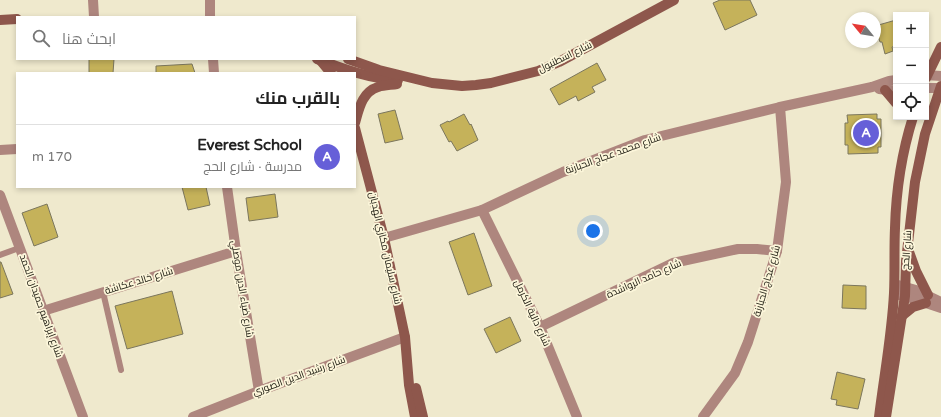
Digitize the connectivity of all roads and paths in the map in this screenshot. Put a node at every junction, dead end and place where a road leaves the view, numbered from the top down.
1 (93, 0) edge
2 (210, 0) edge
3 (674, 0) edge
4 (94, 16) edge
5 (210, 16) edge
6 (16, 19) edge
7 (0, 20) edge
8 (941, 47) edge
9 (213, 60) edge
10 (319, 60) edge
11 (342, 60) edge
12 (351, 60) edge
13 (929, 70) edge
14 (214, 72) edge
15 (330, 72) edge
16 (350, 72) edge
17 (356, 73) edge
18 (929, 76) edge
19 (941, 76) edge
20 (893, 80) edge
21 (422, 81) junction
22 (872, 87) junction
23 (941, 87) edge
24 (929, 88) edge
25 (885, 90) junction
26 (893, 91) edge
27 (893, 99) edge
28 (780, 107) junction
29 (356, 120) edge
30 (905, 120) edge
31 (912, 120) edge
32 (909, 130) junction
33 (356, 132) edge
34 (0, 150) edge
35 (16, 150) edge
36 (227, 188) edge
37 (0, 195) edge
38 (482, 210) junction
39 (384, 238) junction
40 (907, 245) junction
41 (20, 248) junction
42 (236, 251) junction
43 (777, 252) junction
44 (0, 255) edge
45 (894, 289) junction
46 (906, 291) junction
47 (103, 292) junction
48 (927, 299) junction
49 (941, 302) edge
50 (941, 308) edge
51 (43, 311) junction
52 (902, 316) junction
53 (540, 327) junction
54 (405, 337) junction
55 (408, 369) junction
56 (121, 370) dead end
57 (259, 390) junction
58 (83, 417) edge
59 (193, 417) edge
60 (415, 417) edge
61 (423, 417) edge
62 (577, 417) edge
63 (703, 417) edge
64 (879, 417) edge
65 (886, 417) edge

1 - 4 street
2 - 5 street
3 - 21 street, شارع اسطنبول
6 - 7 street
8 - 13 street
9 - 14 street
10 - 15 street
10 - 16 street, شارع اسطنبول
11 - 16 street
12 - 21 street, شارع اسطنبول
17 - 21 street, شارع اسطنبول
18 - 19 street
20 - 22 street, شارع محمد عجاج الحبارنة
21 - 29 street
22 - 25 street, شارع محمد عجاج الحبارنة
22 - 28 street, شارع محمد عجاج الحبارنة
23 - 24 street
23 - 40 street, شارع الحج
25 - 26 street, شارع محمد عجاج الحبارنة
25 - 27 street
28 - 38 street, شارع محمد عجاج الحبارنة
28 - 43 street, شارع عجاج الحبارنة
30 - 32 street
31 - 32 street, شارع الحج
32 - 45 street, شارع الحج
33 - 39 street, شارع سليمان مكازي الهدبان
34 - 35 street
36 - 42 street, شارع ضياء الدين موصلي
37 - 41 street, شارع إبراهيم حميدان الحمد
38 - 39 street, شارع محمد عجاج الحبارنة
38 - 53 street, شارع دالية الكرمل
39 - 54 street, شارع سليمان مكازي الهدبان
40 - 46 street, شارع الحج
40 - 48 street
41 - 44 lane
41 - 51 street, شارع إبراهيم حميدان الحمد
42 - 47 street, شارع خالد عكاشة
42 - 57 street, شارع ضياء الدين موصلي
43 - 53 street, شارع حامد الرواشدة
43 - 63 street, شارع عجاج الحبارنة
45 - 46 street
45 - 64 street, شارع الحج
46 - 48 street
46 - 52 street, شارع الحج
47 - 51 street, شارع خالد عكاشة
47 - 56 lane
48 - 49 street
48 - 50 street
48 - 52 street
51 - 58 street, شارع إبراهيم حميدان الحمد
52 - 65 street, شارع الحج
53 - 62 street, شارع دالية الكرمل
54 - 55 street, شارع سليمان مكازي الهدبان
54 - 57 street, شارع رشيد الدين الصوري
55 - 60 street, شارع سليمان مكازي الهدبان
55 - 61 street, شارع سليمان مكازي الهدبان
57 - 59 street, شارع رشيد الدين الصوري

